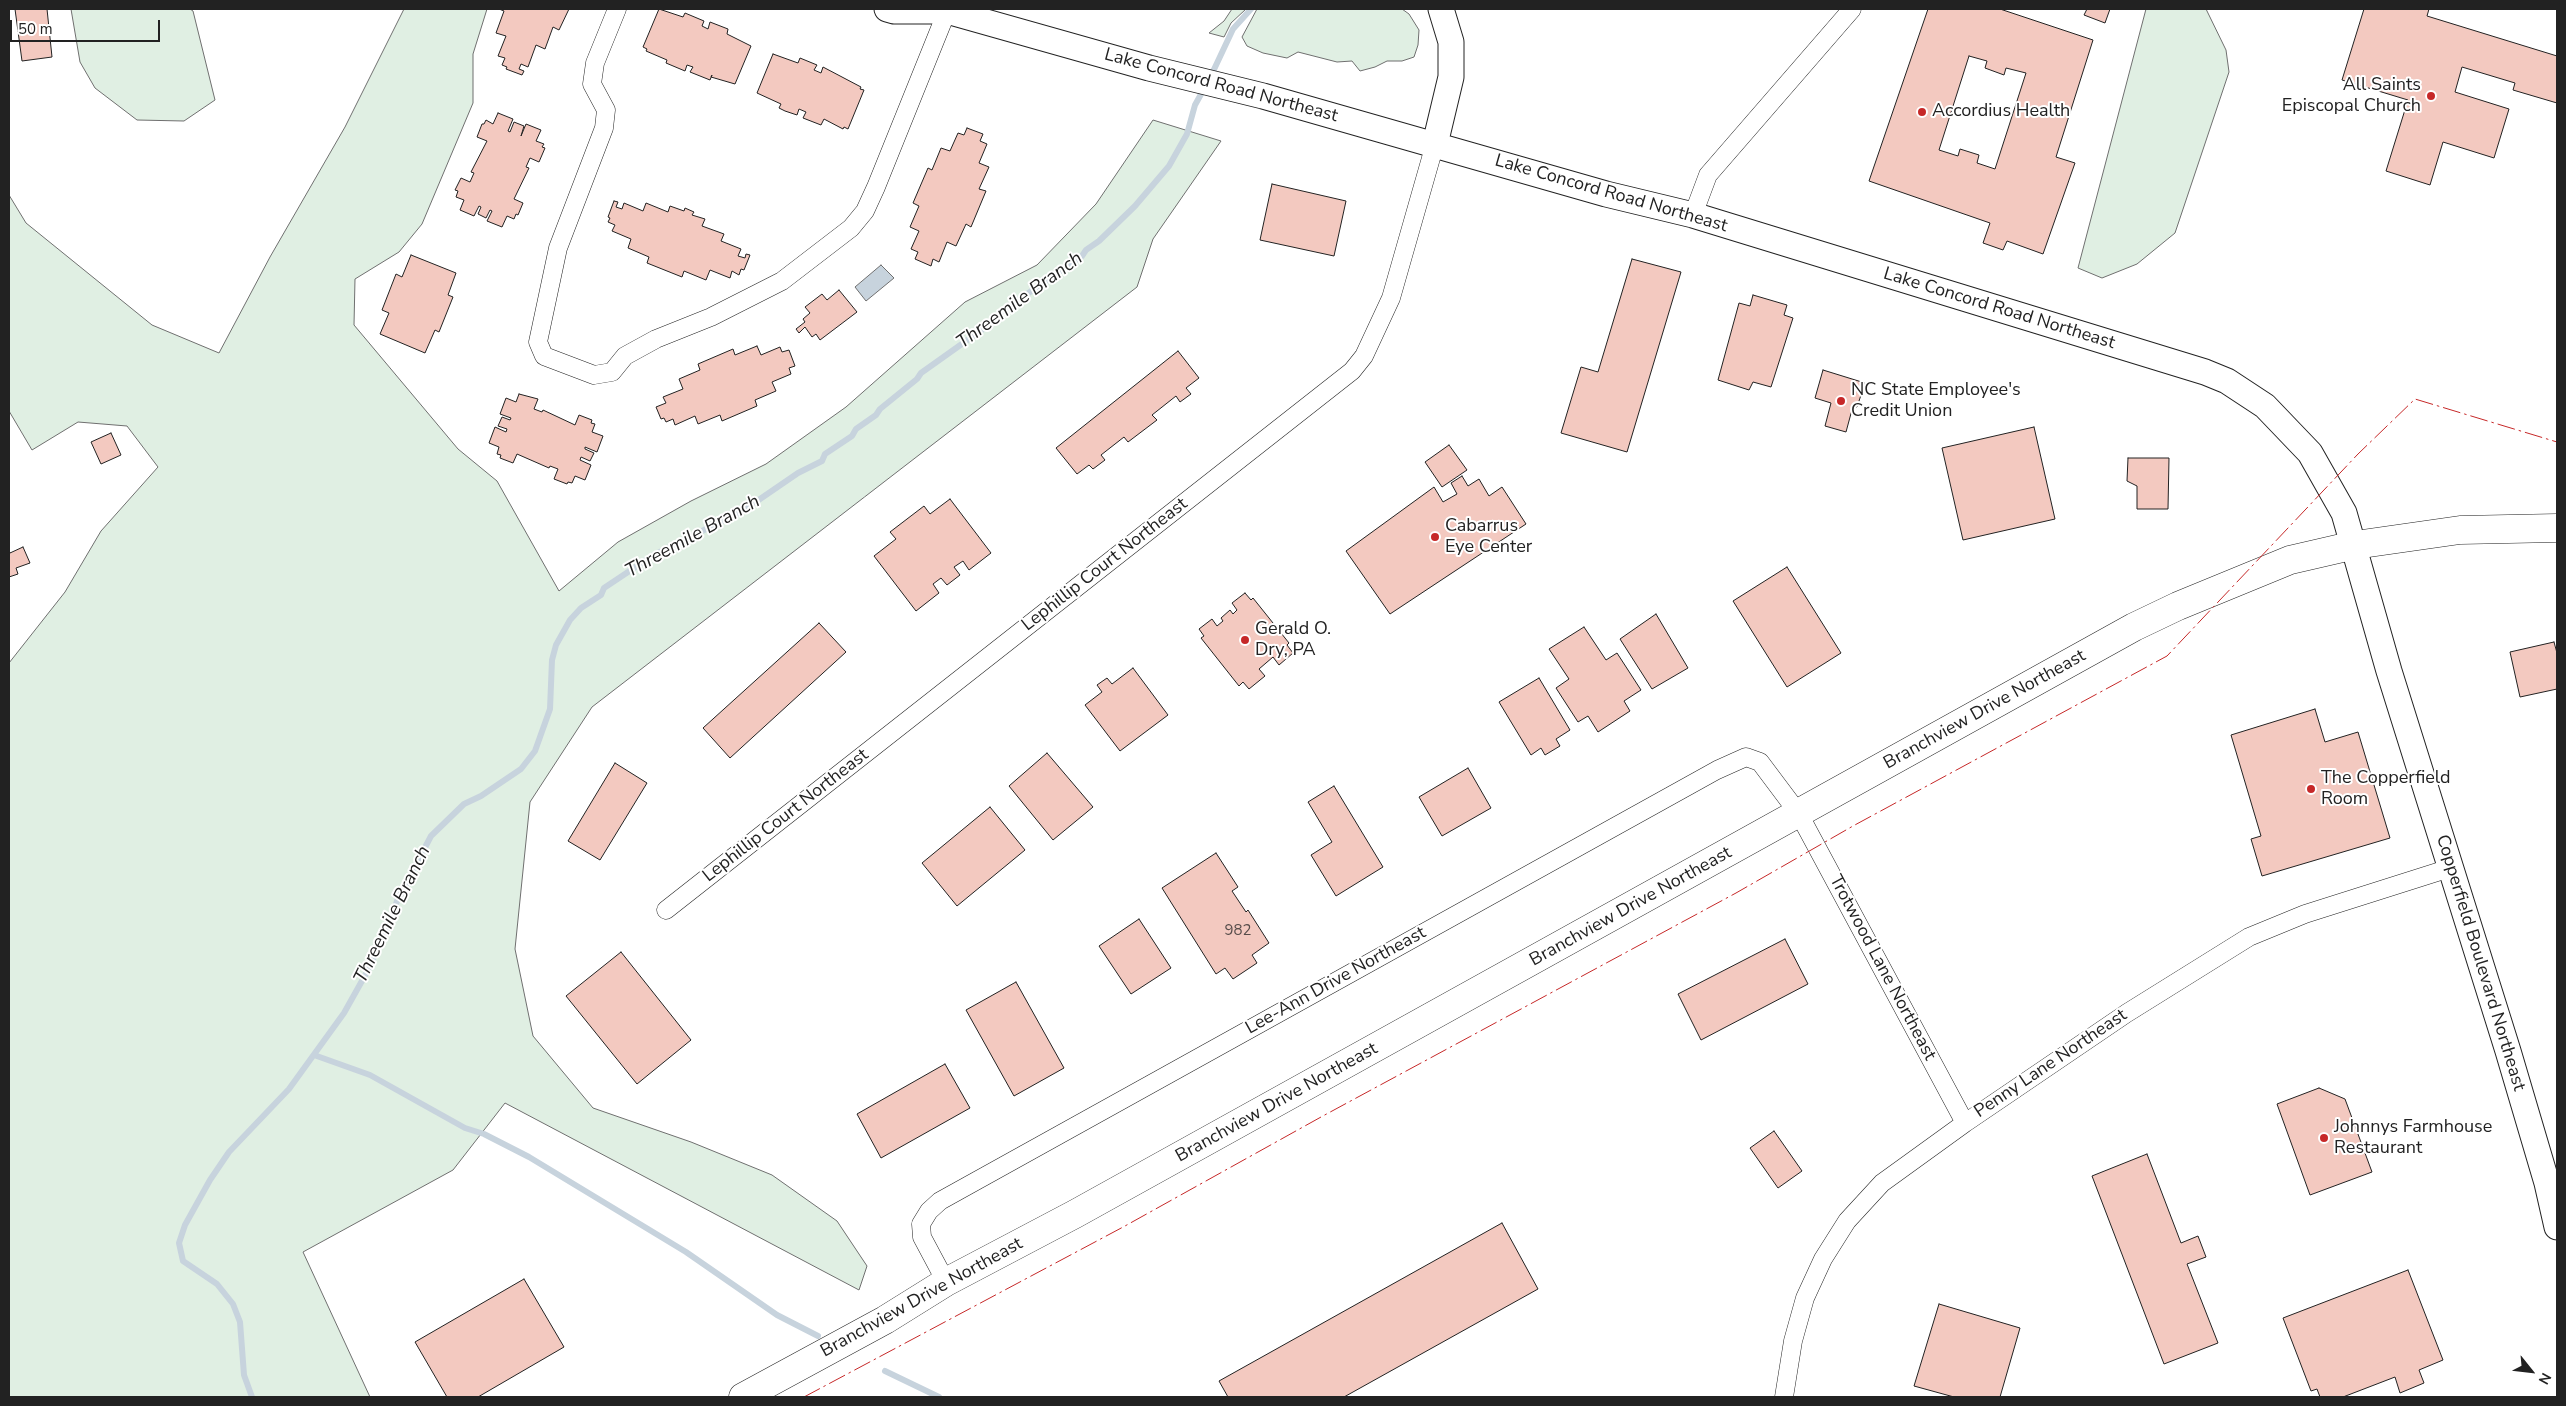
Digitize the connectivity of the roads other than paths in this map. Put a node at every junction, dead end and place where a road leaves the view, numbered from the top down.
1 (617, 9) edge
2 (887, 9) edge
3 (1441, 9) edge
4 (1852, 9) edge
5 (946, 10) edge
6 (1436, 144) junction
7 (1693, 215) junction
8 (2265, 406) joint
9 (2557, 528) edge
10 (2355, 545) junction
11 (1799, 814) junction
12 (2450, 868) junction
13 (666, 910) dead end
14 (1965, 1123) junction
15 (2557, 1226) edge
16 (946, 1282) junction
17 (743, 1397) edge
18 (1784, 1397) edge

1 - 5 street
2 - 5 main road, Lake Concord Road Northeast
3 - 6 main road
4 - 7 street
5 - 6 main road, Lake Concord Road Northeast
6 - 7 main road, Lake Concord Road Northeast
6 - 13 street, Lephillip Court Northeast
7 - 8 main road, Lake Concord Road Northeast
8 - 10 main road, Copperfield Boulevard Northeast
9 - 10 main road, Branchview Drive Northeast
10 - 11 main road, Branchview Drive Northeast
10 - 12 main road, Copperfield Boulevard Northeast
11 - 14 street, Trotwood Lane Northeast
11 - 16 main road, Branchview Drive Northeast
11 - 16 street, Lee-Ann Drive Northeast
12 - 14 street, Penny Lane Northeast
12 - 15 main road, Copperfield Boulevard Northeast
14 - 18 street, Penny Lane Northeast
16 - 17 main road, Branchview Drive Northeast

